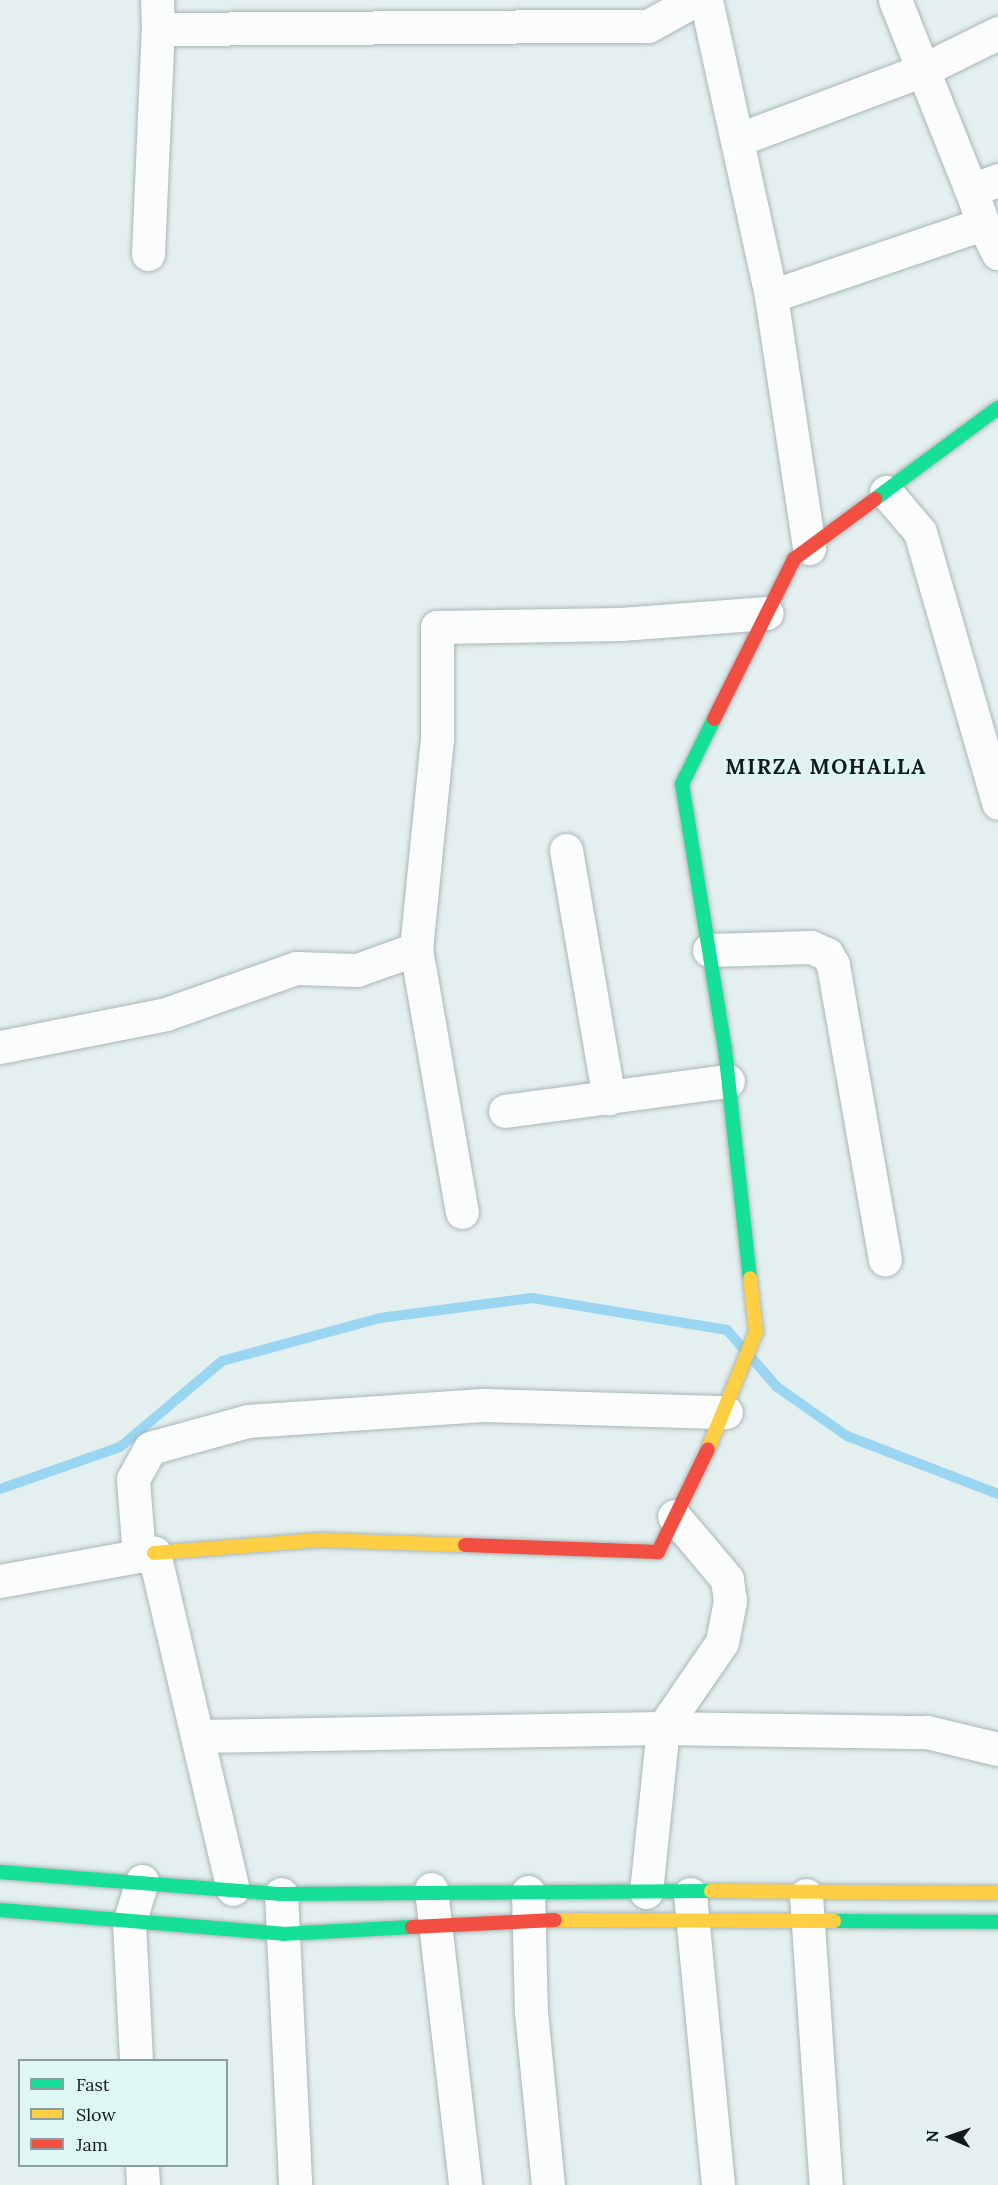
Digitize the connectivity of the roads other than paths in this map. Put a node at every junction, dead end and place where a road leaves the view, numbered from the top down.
1 (695, 0) edge
2 (706, 0) edge
3 (895, 0) edge
4 (519, 13) edge
5 (157, 14) edge
6 (998, 33) edge
7 (923, 70) junction
8 (737, 140) junction
9 (984, 185) edge
10 (983, 224) junction
11 (998, 253) edge
12 (148, 254) dead end
13 (771, 296) junction
14 (998, 408) edge
15 (886, 492) junction
16 (809, 548) junction
17 (767, 613) junction
18 (998, 803) edge
19 (566, 850) dead end
20 (416, 949) junction
21 (709, 950) junction
22 (0, 1047) edge
23 (728, 1081) junction
24 (609, 1098) junction
25 (505, 1112) dead end
26 (462, 1212) dead end
27 (885, 1259) dead end
28 (731, 1403) junction
29 (674, 1516) junction
30 (146, 1554) junction
31 (0, 1581) edge
32 (663, 1728) junction
33 (199, 1736) junction
34 (998, 1749) edge
35 (0, 1872) edge
36 (142, 1881) junction
37 (233, 1889) junction
38 (431, 1889) junction
39 (646, 1892) junction
40 (998, 1893) edge
41 (281, 1894) junction
42 (807, 1905) junction
43 (528, 1906) junction
44 (691, 1906) junction
45 (0, 1910) edge
46 (998, 1922) edge
47 (129, 1923) junction
48 (436, 1924) junction
49 (283, 1934) junction
50 (136, 2059) edge
51 (142, 2167) edge
52 (143, 2185) edge
53 (295, 2185) edge
54 (465, 2185) edge
55 (548, 2185) edge
56 (718, 2185) edge
57 (826, 2185) edge

1 - 4 street
2 - 8 street
3 - 7 street
4 - 5 street
5 - 12 street
6 - 7 street
7 - 8 street
7 - 9 street
8 - 13 street
9 - 10 street
10 - 11 street
10 - 13 street
13 - 16 street
14 - 15 main road
15 - 16 main road
15 - 18 street
16 - 17 main road
17 - 20 street
17 - 21 main road
19 - 24 street
20 - 22 street
20 - 26 street
21 - 23 main road
21 - 27 street
23 - 24 street
23 - 28 main road
24 - 25 street
28 - 29 main road
28 - 30 street
29 - 30 main road
29 - 32 street
30 - 31 street
30 - 33 street
32 - 33 street
32 - 34 street
32 - 39 street
33 - 37 street
35 - 36 main road
36 - 37 main road
36 - 47 street
37 - 41 main road
38 - 41 main road
38 - 43 main road
38 - 48 street
39 - 43 main road
39 - 44 main road
40 - 42 main road
41 - 49 street
42 - 44 main road
42 - 44 main road
42 - 46 main road
42 - 57 street
43 - 44 main road
43 - 48 main road
43 - 55 street
44 - 56 street
45 - 47 main road
47 - 49 main road
47 - 50 street
48 - 49 main road
48 - 54 street
49 - 53 street
51 - 52 street

